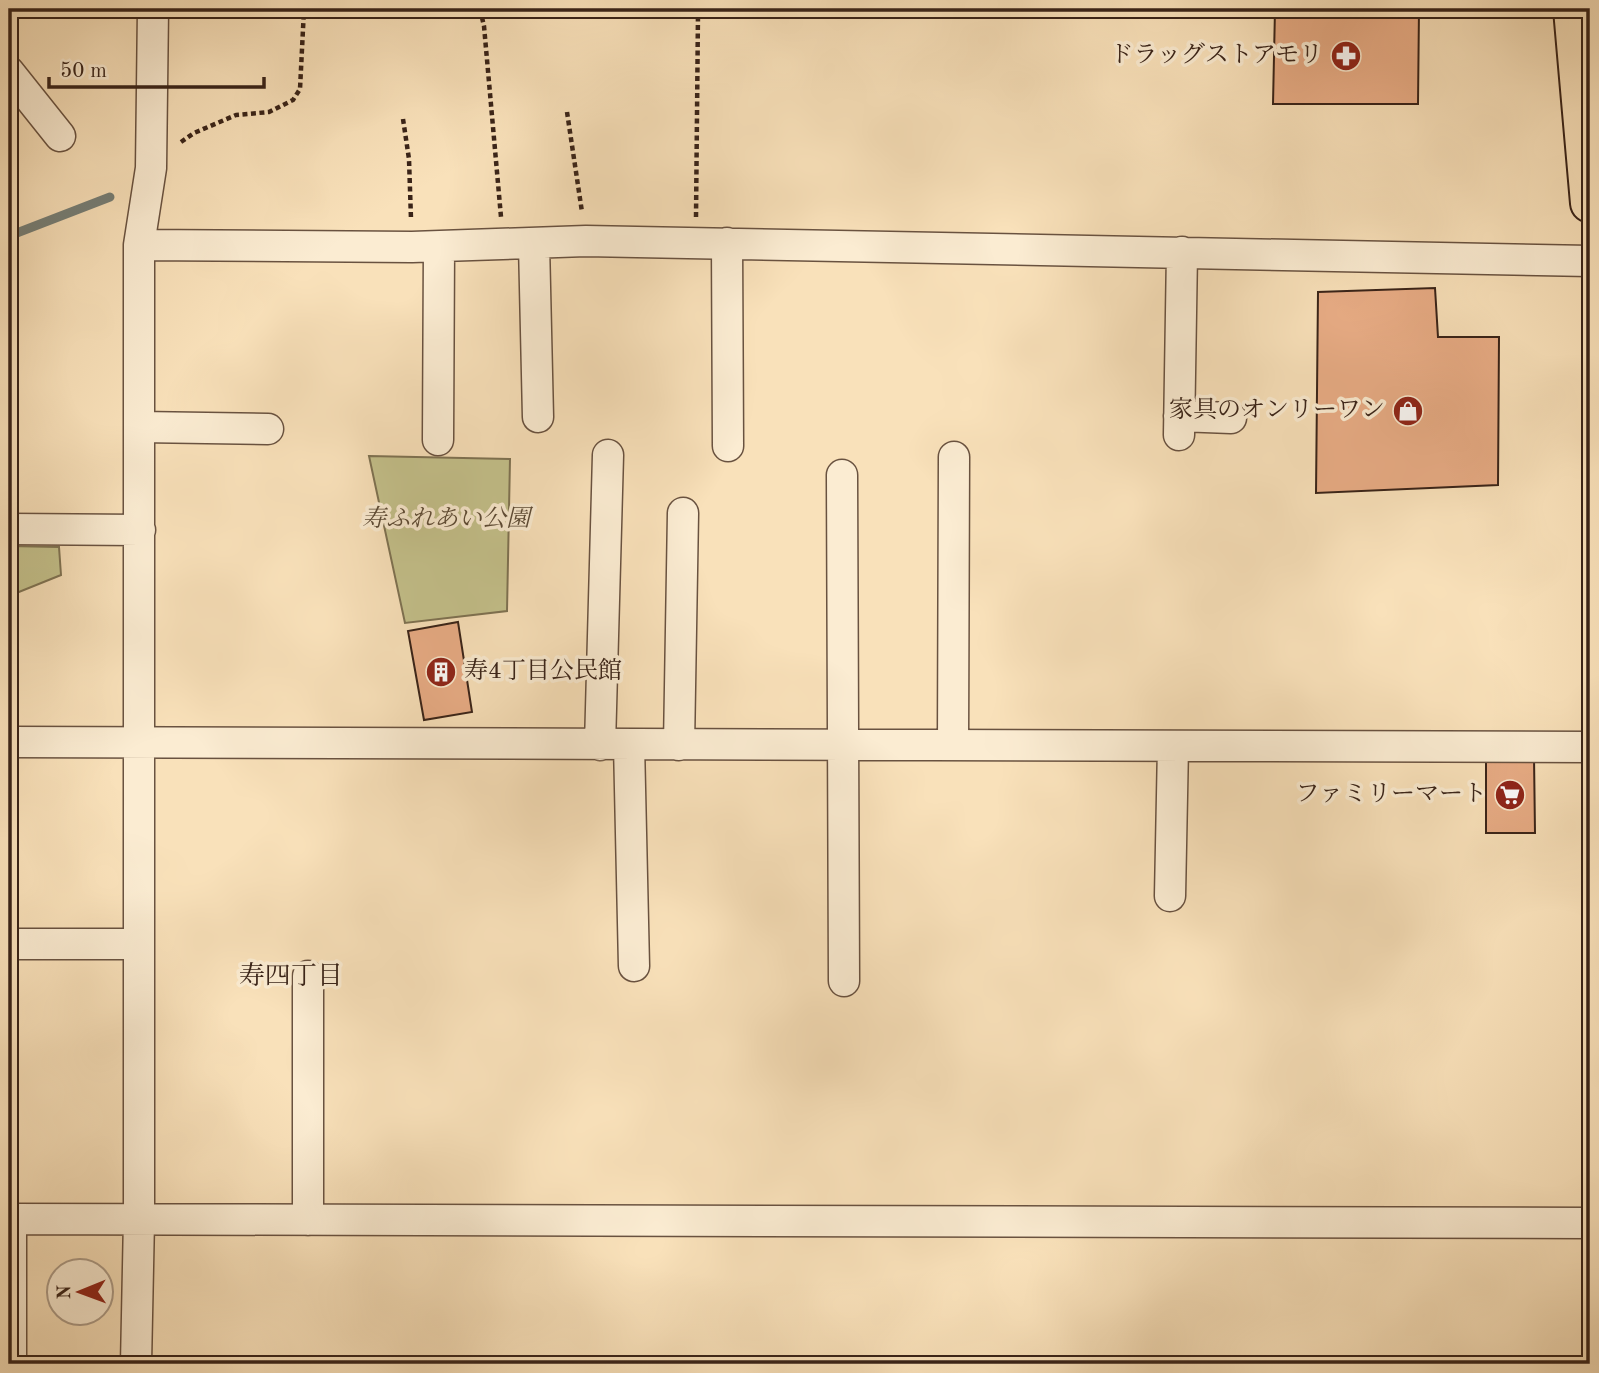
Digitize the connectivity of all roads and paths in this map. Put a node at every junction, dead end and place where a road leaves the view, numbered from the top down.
1 (153, 9) edge
2 (304, 9) edge
3 (480, 9) edge
4 (1573, 9) edge
5 (698, 12) dead end
6 (10, 75) edge
7 (567, 112) dead end
8 (403, 119) dead end
9 (60, 136) dead end
10 (151, 169) junction
11 (1590, 203) edge
12 (586, 241) junction
13 (696, 242) junction
14 (727, 243) junction
15 (534, 244) junction
16 (139, 245) junction
17 (503, 245) junction
18 (425, 247) junction
19 (1182, 252) junction
20 (1590, 261) edge
21 (538, 417) dead end
22 (1231, 418) dead end
23 (140, 427) junction
24 (268, 429) dead end
25 (438, 440) dead end
26 (728, 446) dead end
27 (608, 455) dead end
28 (954, 457) dead end
29 (842, 475) dead end
30 (682, 513) dead end
31 (9, 529) edge
32 (140, 530) junction
33 (9, 742) edge
34 (139, 743) junction
35 (615, 744) junction
36 (678, 745) junction
37 (843, 745) junction
38 (953, 745) junction
39 (1173, 746) junction
40 (1590, 747) edge
41 (1170, 896) dead end
42 (9, 944) edge
43 (139, 944) junction
44 (634, 966) dead end
45 (308, 976) dead end
46 (844, 981) dead end
47 (10, 1219) edge
48 (139, 1219) junction
49 (308, 1220) junction
50 (1590, 1223) edge
51 (11, 1364) edge
52 (136, 1364) edge

1 - 10 street
2 - 10 path
3 - 17 path
4 - 11 main road
5 - 13 path
6 - 9 street
7 - 12 path
8 - 18 path
10 - 16 street
12 - 13 street
12 - 15 street
13 - 14 street
14 - 19 street
14 - 26 street
15 - 17 street
15 - 21 street
16 - 18 street
16 - 23 street
17 - 18 street
18 - 25 street
19 - 20 street
19 - 22 street
23 - 24 street
23 - 32 street
27 - 35 street
28 - 38 street
29 - 37 street
30 - 36 street
31 - 32 street
32 - 34 street
33 - 34 street
34 - 35 street
34 - 43 street
35 - 36 street
35 - 44 street
36 - 37 street
37 - 38 street
37 - 46 street
38 - 39 street
39 - 40 street
39 - 41 street
42 - 43 street
43 - 48 street
45 - 49 street
47 - 48 street
47 - 51 street
48 - 49 street
48 - 52 street
49 - 50 street

